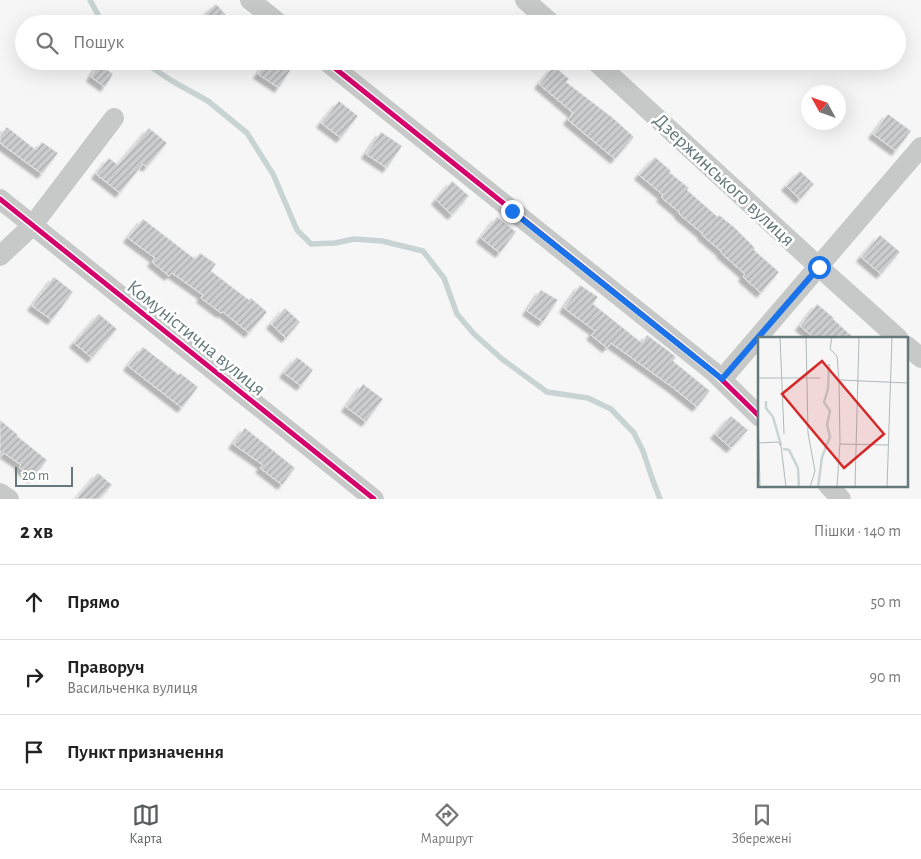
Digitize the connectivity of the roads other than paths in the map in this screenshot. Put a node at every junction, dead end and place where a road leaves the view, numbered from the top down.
1 (250, 0) edge
2 (525, 0) edge
3 (269, 15) edge
4 (542, 15) edge
5 (337, 70) edge
6 (605, 70) edge
7 (114, 118) dead end
8 (921, 147) edge
9 (0, 199) edge
10 (32, 226) junction
11 (0, 256) edge
12 (819, 267) junction
13 (758, 337) edge
14 (758, 337) edge
15 (897, 337) edge
16 (908, 347) edge
17 (921, 358) edge
18 (722, 379) junction
19 (758, 415) edge
20 (830, 487) edge
21 (0, 493) edge
22 (9, 499) edge
23 (374, 499) edge
24 (841, 499) edge

1 - 3 street
2 - 4 street
5 - 18 street
6 - 12 street, Дзержинського вулиця
7 - 10 street
8 - 12 street
9 - 10 street, Комуністична вулиця
10 - 11 street
10 - 23 street, Комуністична вулиця
12 - 14 street
12 - 15 street, Дзержинського вулиця
13 - 18 street
16 - 17 street
18 - 19 street
20 - 24 street
21 - 22 street

